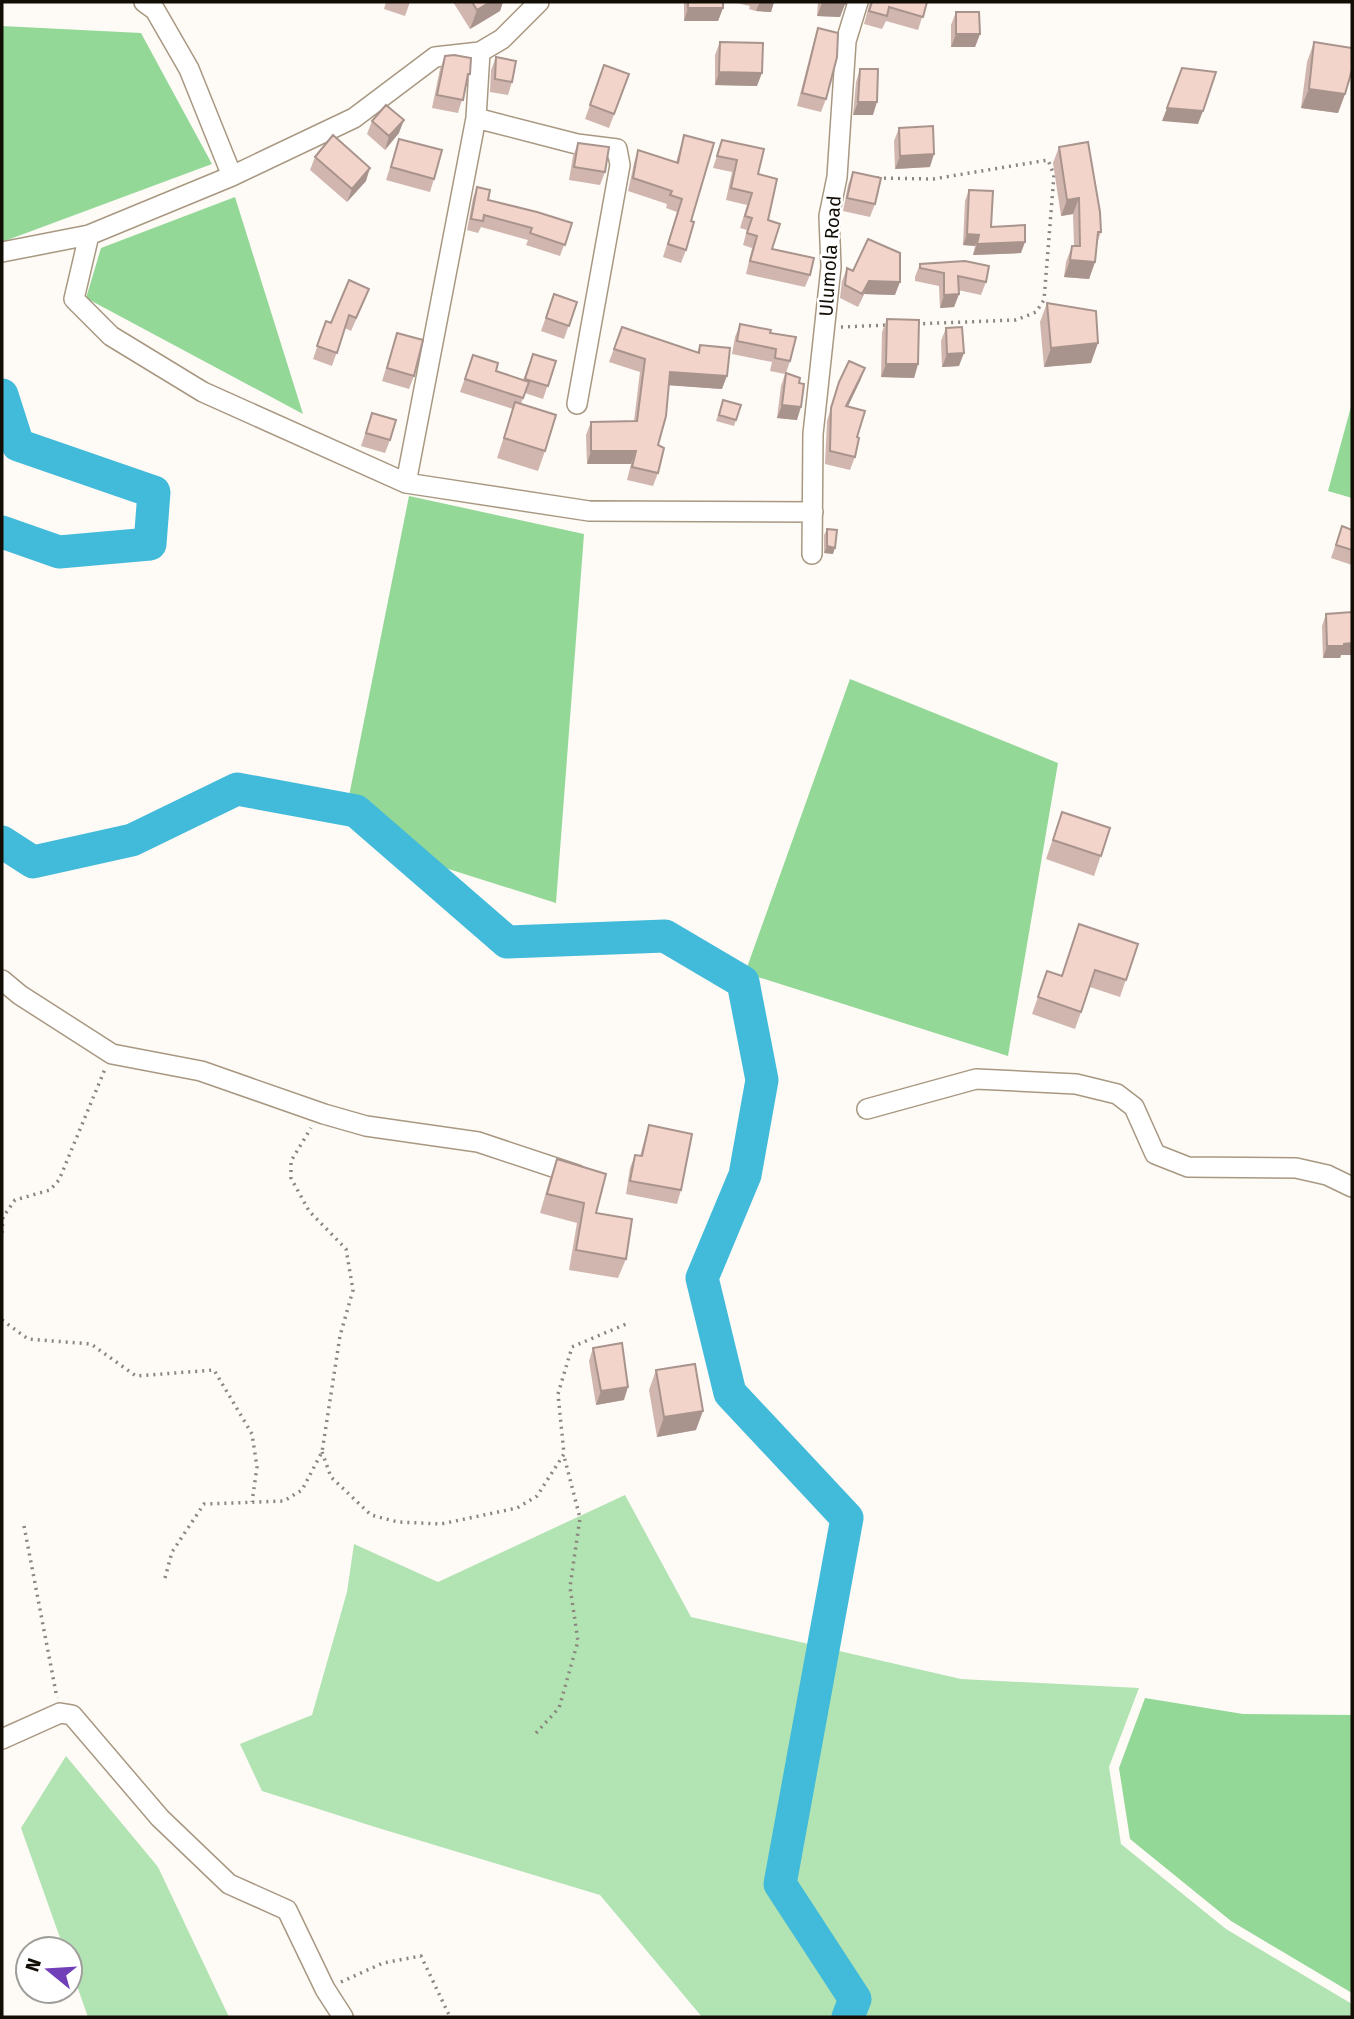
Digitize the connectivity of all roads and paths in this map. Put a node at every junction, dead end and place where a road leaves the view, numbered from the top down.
1 (144, 2) edge
2 (539, 2) edge
3 (858, 2) edge
4 (480, 52) junction
5 (476, 118) junction
6 (232, 176) junction
7 (837, 177) junction
8 (89, 235) junction
9 (2, 252) edge
10 (907, 324) edge
11 (893, 325) edge
12 (825, 327) junction
13 (577, 404) dead end
14 (406, 483) junction
15 (813, 512) junction
16 (812, 554) dead end
17 (2, 980) edge
18 (112, 1054) junction
19 (867, 1109) dead end
20 (324, 1114) junction
21 (600, 1182) edge
22 (1352, 1187) edge
23 (2, 1233) edge
24 (2, 1320) edge
25 (626, 1324) dead end
26 (322, 1452) junction
27 (564, 1454) junction
28 (252, 1502) junction
29 (24, 1526) dead end
30 (165, 1578) dead end
31 (60, 1713) junction
32 (536, 1733) dead end
33 (2, 1739) edge
34 (325, 1989) junction
35 (343, 2017) edge
36 (450, 2017) edge

1 - 6 street
2 - 4 street
3 - 7 street, Ulumola Road
4 - 5 street
4 - 6 street
5 - 13 street
5 - 14 street
6 - 8 street
7 - 10 path
7 - 12 street, Ulumola Road
8 - 9 street
8 - 14 street
11 - 12 path
12 - 15 street, Ulumola Road
14 - 15 street
15 - 16 street, Ulumola Road
17 - 18 street
18 - 20 street
18 - 23 path
19 - 22 street
20 - 21 street
20 - 26 path
24 - 28 path
25 - 27 path
26 - 27 path
26 - 28 path
27 - 32 path
28 - 30 path
29 - 31 path
31 - 33 street
31 - 34 street
34 - 35 street
34 - 36 path

